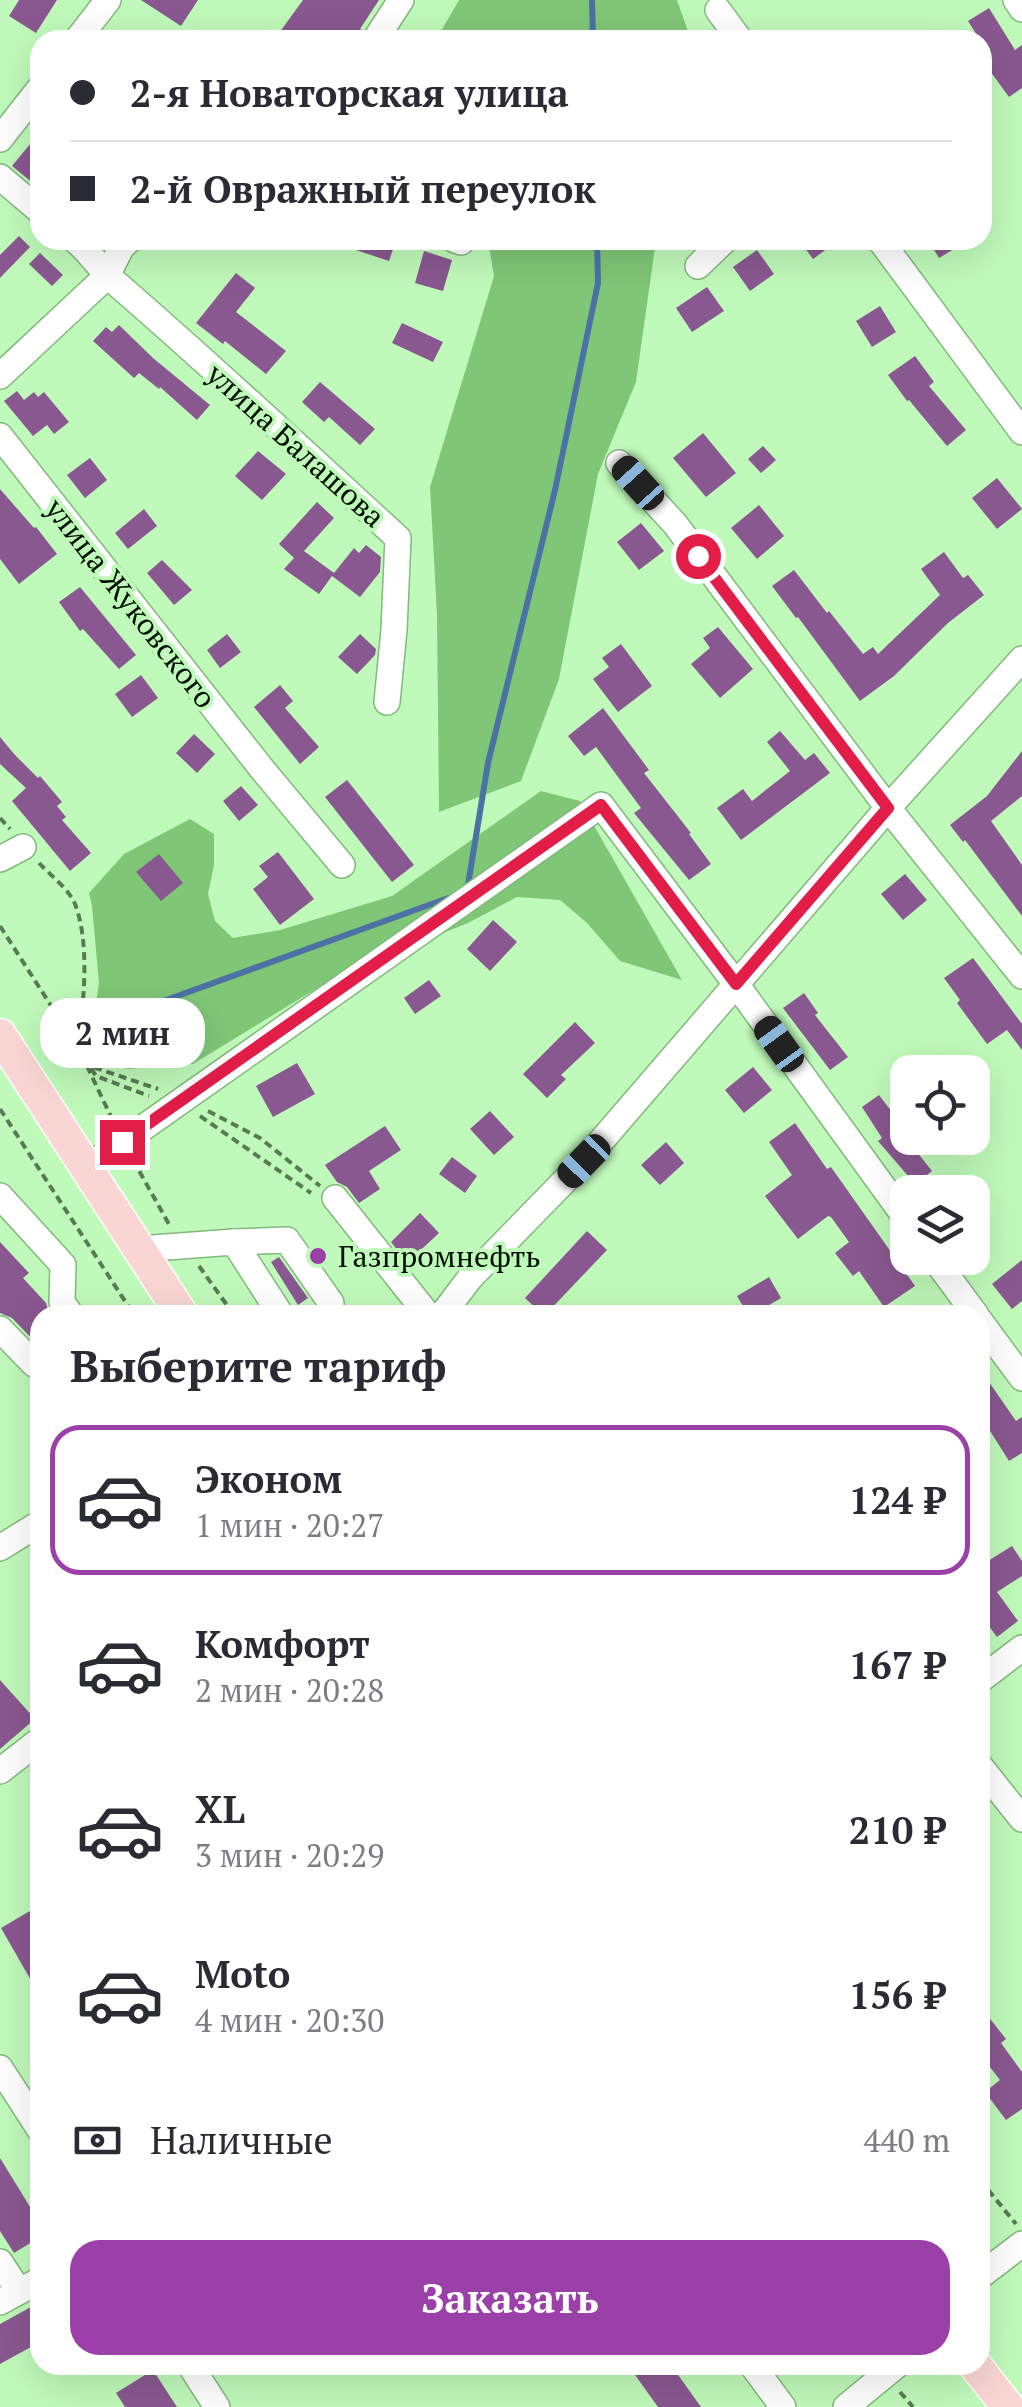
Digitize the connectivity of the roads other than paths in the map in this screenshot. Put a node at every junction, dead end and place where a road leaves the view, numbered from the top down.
1 (108, 0) edge
2 (401, 0) edge
3 (1016, 0) edge
4 (1022, 9) edge
5 (718, 10) dead end
6 (85, 30) edge
7 (381, 30) edge
8 (733, 30) edge
9 (30, 101) edge
10 (0, 139) edge
11 (0, 177) edge
12 (30, 202) edge
13 (88, 250) edge
14 (120, 250) edge
15 (715, 250) edge
16 (887, 250) edge
17 (698, 266) dead end
18 (108, 276) junction
19 (0, 376) edge
20 (1022, 432) edge
21 (0, 436) edge
22 (620, 463) dead end
23 (1022, 658) edge
24 (387, 702) dead end
25 (888, 808) junction
26 (24, 847) road end
27 (0, 860) edge
28 (342, 866) dead end
29 (1022, 976) edge
30 (736, 984) junction
31 (0, 1036) edge
32 (0, 1068) edge
33 (86, 1168) junction
34 (323, 1195) road end
35 (0, 1196) edge
36 (890, 1196) edge
37 (234, 1242) junction
38 (139, 1249) junction
39 (946, 1275) edge
40 (64, 1305) edge
41 (156, 1305) edge
42 (175, 1305) edge
43 (275, 1305) edge
44 (324, 1305) edge
45 (419, 1305) edge
46 (450, 1305) edge
47 (968, 1305) edge
48 (0, 1329) edge
49 (990, 1334) edge
50 (30, 1360) edge
51 (1022, 1378) edge
52 (1022, 1648) edge
53 (990, 1672) edge
54 (30, 1748) edge
55 (0, 1770) edge
56 (990, 1779) edge
57 (1022, 1819) edge
58 (0, 2068) edge
59 (30, 2114) edge
60 (1022, 2244) edge
61 (0, 2262) edge
62 (990, 2268) edge
63 (20, 2291) edge
64 (196, 2375) edge
65 (759, 2375) edge
66 (885, 2375) edge
67 (964, 2375) edge
68 (983, 2375) edge
69 (216, 2407) edge
70 (783, 2407) edge
71 (846, 2407) edge
72 (989, 2407) edge
73 (1008, 2407) edge

1 - 6 street
2 - 7 street
3 - 4 street
5 - 8 street
9 - 10 street
11 - 12 street
13 - 18 street, улица Балашова
14 - 18 street
15 - 17 street
16 - 20 street
18 - 19 street
18 - 24 street, улица Балашова
21 - 28 street, улица Жуковского
22 - 25 street
23 - 25 street
25 - 29 street
25 - 30 street
26 - 27 street
30 - 33 street
30 - 36 street
30 - 46 street
31 - 33 main road
32 - 41 main road
33 - 38 main road
34 - 45 street
35 - 40 street
37 - 38 street
37 - 43 street
37 - 44 street
38 - 42 main road
39 - 47 street
48 - 50 street
49 - 51 street
52 - 53 street
54 - 55 street
56 - 57 street
58 - 59 street
60 - 62 street
61 - 63 street
64 - 69 street
65 - 70 street
66 - 71 street
67 - 72 main road
68 - 73 main road

